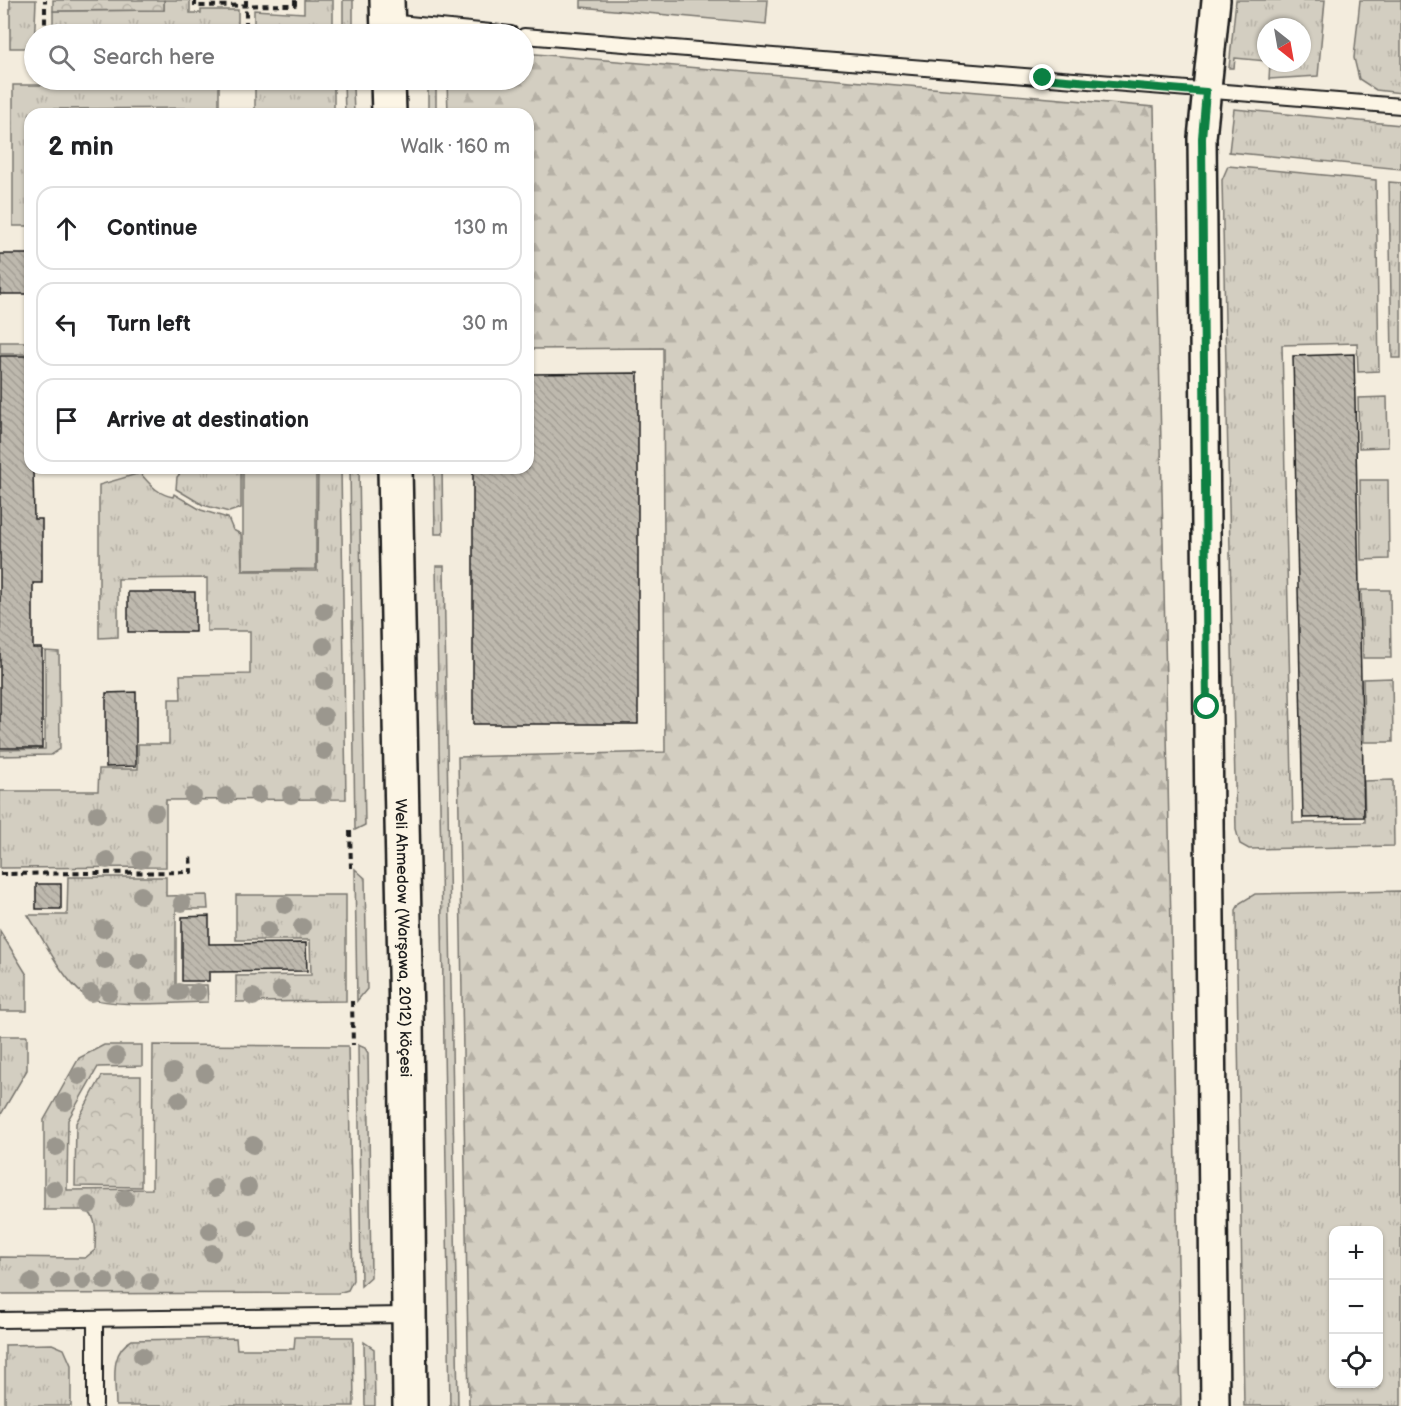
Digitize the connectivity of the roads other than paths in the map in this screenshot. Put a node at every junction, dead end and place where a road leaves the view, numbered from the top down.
1 (1215, 0) edge
2 (387, 19) edge
3 (428, 24) edge
4 (534, 37) edge
5 (388, 90) edge
6 (1206, 92) junction
7 (1401, 106) edge
8 (389, 108) edge
9 (395, 474) edge
10 (409, 1315) junction
11 (95, 1319) junction
12 (0, 1320) edge
13 (95, 1406) edge
14 (410, 1406) edge
15 (1215, 1406) edge

1 - 6 street
2 - 3 lane
4 - 6 lane
5 - 8 street
6 - 7 lane
6 - 15 street
9 - 10 street, Weli Ahmedow (Warşawa, 2012) köçesi
10 - 11 lane
10 - 14 street, Weli Ahmedow (Warşawa, 2012) köçesi
11 - 12 lane
11 - 13 lane

